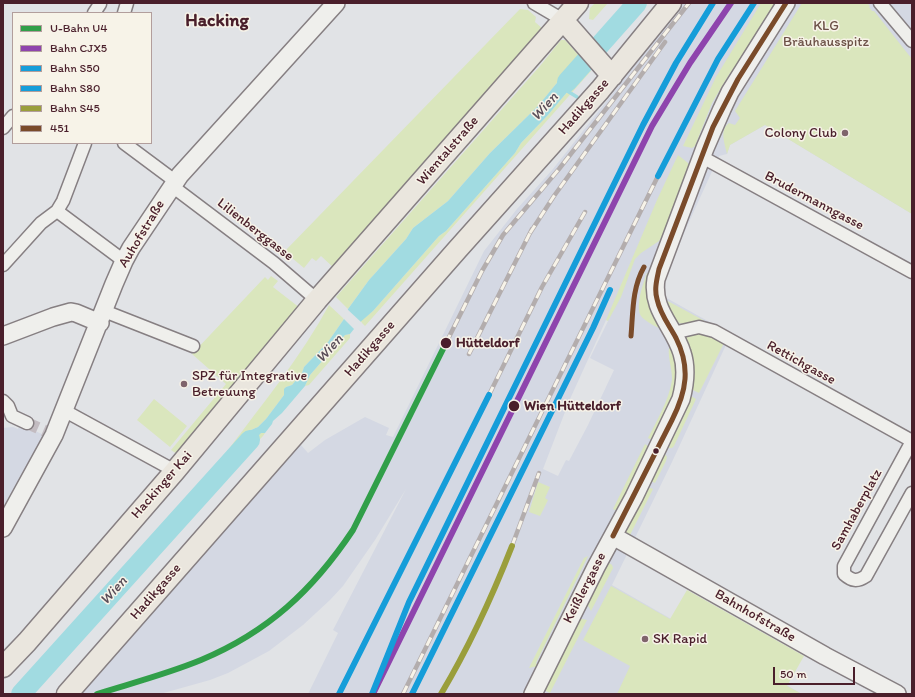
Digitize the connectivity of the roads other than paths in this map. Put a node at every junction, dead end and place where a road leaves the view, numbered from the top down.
1 (336, 3) edge
2 (534, 3) edge
3 (578, 3) edge
4 (671, 3) edge
5 (786, 3) edge
6 (880, 3) edge
7 (567, 24) junction
8 (912, 41) edge
9 (609, 73) junction
10 (12, 117) edge
11 (3, 128) edge
12 (85, 144) edge
13 (125, 144) edge
14 (702, 157) junction
15 (174, 184) junction
16 (57, 211) junction
17 (124, 260) junction
18 (3, 266) edge
19 (912, 272) edge
20 (317, 300) junction
21 (102, 317) junction
22 (673, 333) junction
23 (3, 336) edge
24 (193, 346) dead end
25 (3, 401) edge
26 (65, 411) junction
27 (8, 418) edge
28 (27, 423) tunnel mouth
29 (912, 441) edge
30 (175, 471) junction
31 (912, 493) edge
32 (3, 528) edge
33 (613, 536) junction
34 (3, 667) edge
35 (67, 694) edge
36 (533, 694) edge
37 (897, 694) edge

1 - 15 street, Auhofstraße
2 - 7 street
3 - 7 main road, Wientalstraße
4 - 9 main road, Hadikgasse
5 - 14 street, Keißlergasse
6 - 8 street
7 - 9 main road
7 - 20 main road, Wientalstraße
9 - 35 main road, Hadikgasse
10 - 11 street
12 - 16 street
13 - 15 street, Lilienberggasse
14 - 19 street, Brudermanngasse
14 - 22 street, Keißlergasse
15 - 17 street, Auhofstraße
15 - 20 street, Lilienberggasse
16 - 17 street
16 - 18 street
17 - 21 street, Auhofstraße
20 - 30 main road, Hackinger Kai
21 - 23 street
21 - 24 street
21 - 26 street, Auhofstraße
22 - 29 street, Rettichgasse
22 - 33 street, Keißlergasse
25 - 27 street
26 - 30 street
26 - 32 street, Auhofstraße
27 - 28 street
29 - 31 street, Samhaberplatz
30 - 34 main road, Hackinger Kai
33 - 36 street, Keißlergasse
33 - 37 street, Bahnhofstraße

